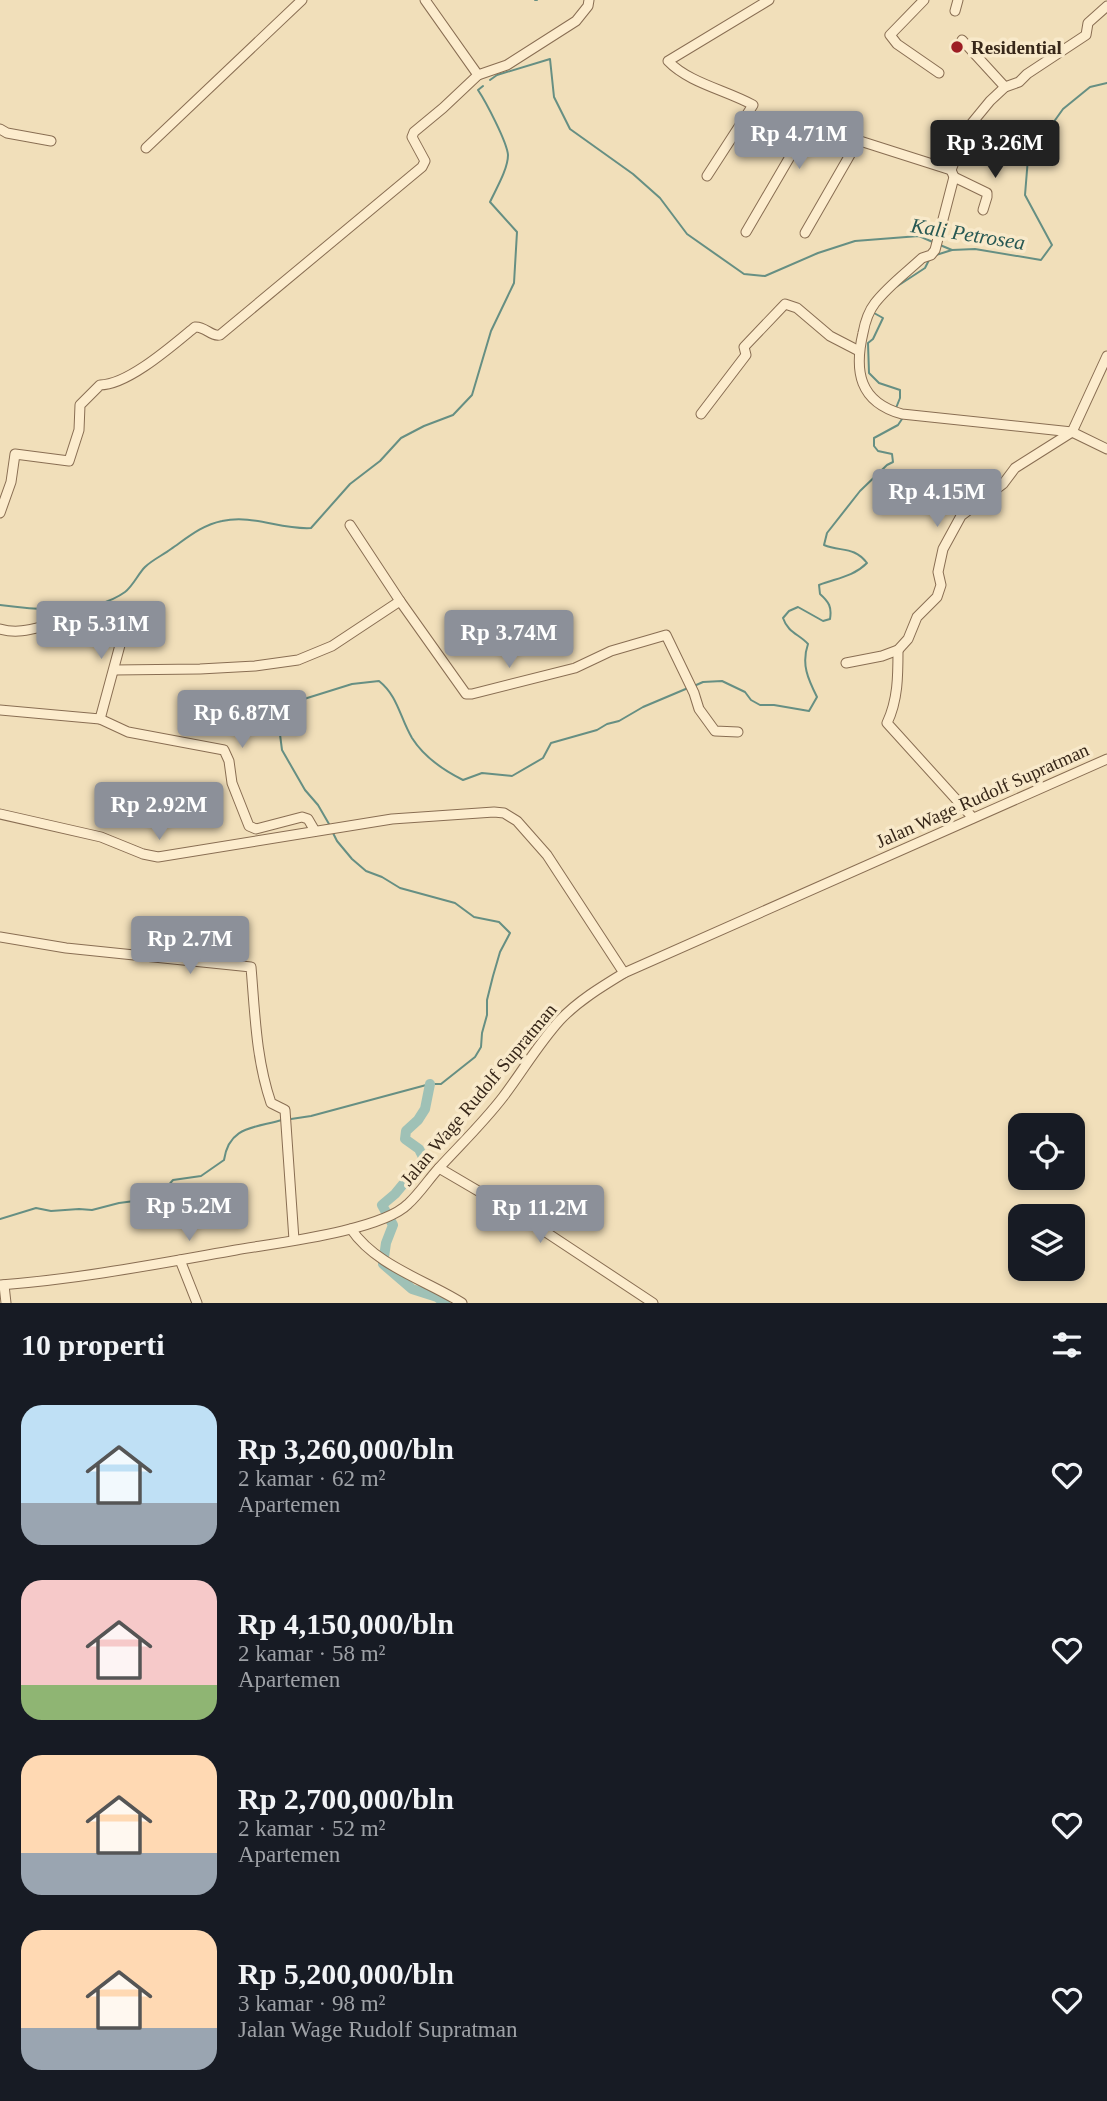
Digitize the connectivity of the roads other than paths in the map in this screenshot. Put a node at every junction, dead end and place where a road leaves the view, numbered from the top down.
1 (302, 0) edge
2 (425, 0) edge
3 (589, 0) edge
4 (769, 0) edge
5 (924, 0) edge
6 (958, 0) edge
7 (1107, 6) edge
8 (955, 11) dead end
9 (1098, 14) junction
10 (1107, 22) edge
11 (962, 40) dead end
12 (939, 73) dead end
13 (478, 75) junction
14 (1005, 87) junction
15 (0, 129) edge
16 (51, 141) dead end
17 (860, 141) junction
18 (146, 148) dead end
19 (953, 174) junction
20 (707, 176) dead end
21 (983, 210) dead end
22 (746, 232) dead end
23 (805, 233) dead end
24 (859, 351) junction
25 (1107, 356) edge
26 (701, 414) dead end
27 (1072, 432) junction
28 (1107, 449) edge
29 (0, 513) edge
30 (350, 525) dead end
31 (400, 601) junction
32 (0, 629) edge
33 (898, 650) junction
34 (846, 663) dead end
35 (114, 670) junction
36 (0, 710) edge
37 (100, 719) junction
38 (738, 732) dead end
39 (1107, 759) edge
40 (0, 814) edge
41 (973, 818) junction
42 (318, 831) junction
43 (0, 937) edge
44 (624, 973) junction
45 (439, 1168) junction
46 (351, 1229) junction
47 (294, 1240) junction
48 (180, 1260) junction
49 (2, 1285) edge
50 (6, 1303) edge
51 (197, 1303) edge
52 (462, 1303) edge
53 (653, 1303) edge

1 - 18 street
2 - 13 street
3 - 13 street
4 - 20 street
5 - 12 street
6 - 8 street
7 - 9 street
9 - 10 street
9 - 14 street
11 - 14 street
13 - 29 street
14 - 19 street
15 - 16 street
17 - 19 street
17 - 22 street
17 - 23 street
19 - 21 street
19 - 24 street
24 - 26 street
24 - 27 street
25 - 27 street
27 - 28 street
27 - 33 street
30 - 31 street
31 - 35 street
31 - 38 street
32 - 35 street
33 - 34 street
33 - 41 street
35 - 37 street
36 - 37 street
37 - 42 street
39 - 41 street, Jalan Wage Rudolf Supratman
40 - 42 street
41 - 44 street, Jalan Wage Rudolf Supratman
42 - 44 street
43 - 47 street
44 - 45 street, Jalan Wage Rudolf Supratman
45 - 46 street, Jalan Wage Rudolf Supratman
45 - 53 street
46 - 47 street, Jalan Wage Rudolf Supratman
46 - 52 street
47 - 48 street, Jalan Wage Rudolf Supratman
48 - 49 street, Jalan Wage Rudolf Supratman
48 - 51 street
49 - 50 street

